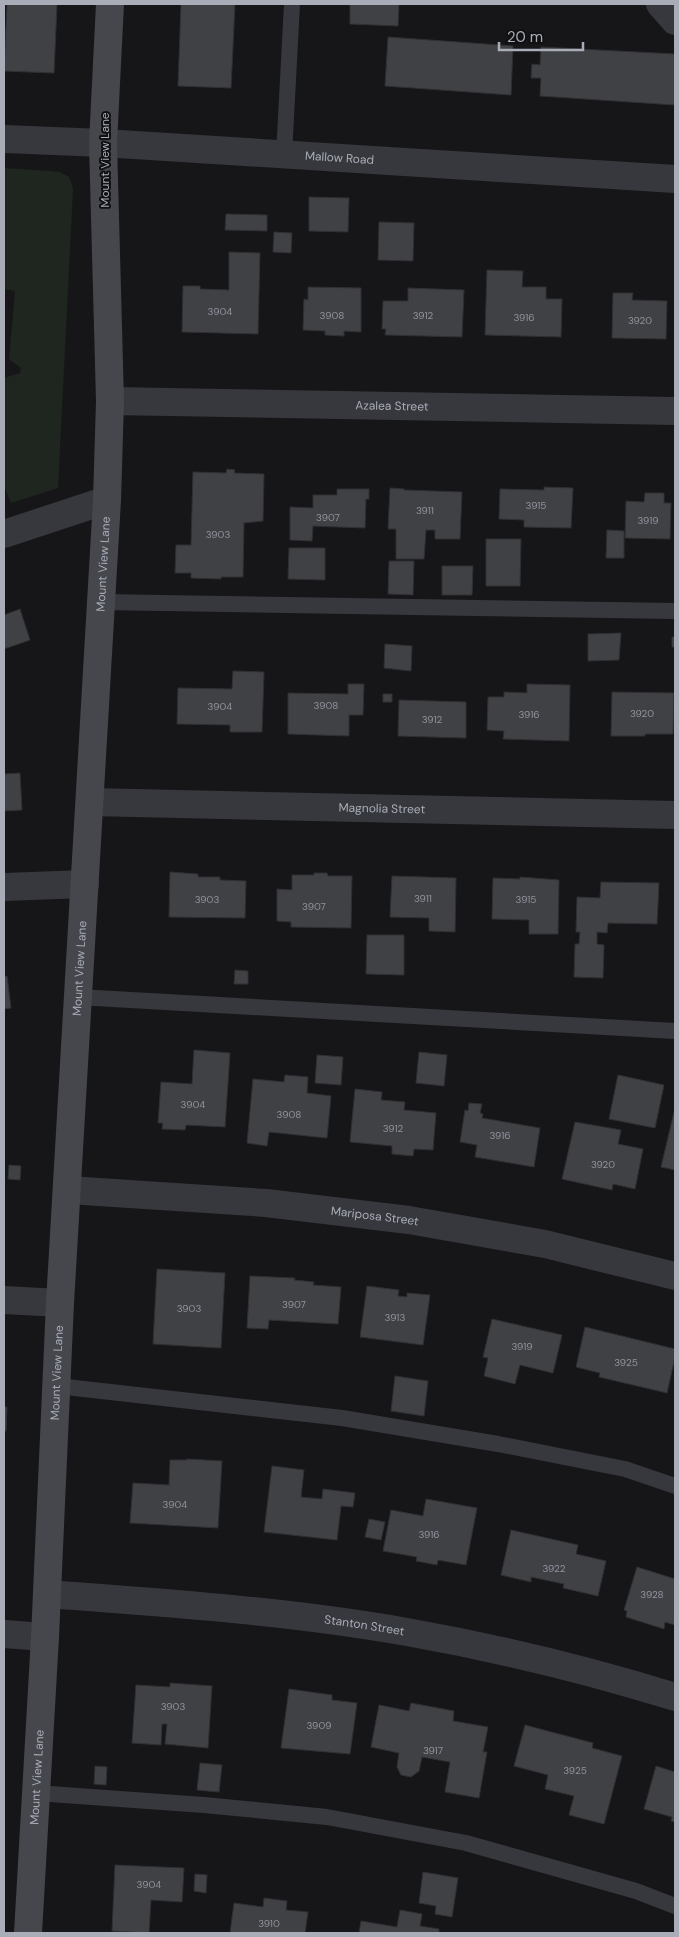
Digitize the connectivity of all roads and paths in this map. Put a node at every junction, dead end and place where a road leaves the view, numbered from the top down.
1 (110, 4) edge
2 (292, 4) edge
3 (660, 4) edge
4 (675, 21) edge
5 (4, 139) edge
6 (103, 143) junction
7 (284, 155) junction
8 (675, 179) edge
9 (110, 401) junction
10 (675, 412) edge
11 (107, 500) junction
12 (4, 534) edge
13 (101, 602) junction
14 (675, 611) edge
15 (90, 802) junction
16 (675, 815) edge
17 (85, 884) junction
18 (4, 886) edge
19 (78, 997) junction
20 (675, 1031) edge
21 (68, 1190) junction
22 (675, 1276) edge
23 (4, 1300) edge
24 (60, 1303) junction
25 (57, 1386) junction
26 (675, 1486) edge
27 (47, 1594) junction
28 (4, 1634) edge
29 (45, 1636) junction
30 (675, 1696) edge
31 (36, 1792) junction
32 (675, 1906) edge
33 (28, 1933) edge

1 - 6 street, Mount View Lane
2 - 7 lane
3 - 4 street
5 - 6 street, Mallow Road
6 - 7 street, Mallow Road
6 - 9 street, Mount View Lane
7 - 8 street, Mallow Road
9 - 10 street, Azalea Street
9 - 11 street, Mount View Lane
11 - 12 street
11 - 13 street, Mount View Lane
13 - 14 lane
13 - 15 street, Mount View Lane
15 - 16 street, Magnolia Street
15 - 17 street, Mount View Lane
17 - 18 street
17 - 19 street, Mount View Lane
19 - 20 lane
19 - 21 street, Mount View Lane
21 - 22 street, Mariposa Street
21 - 24 street, Mount View Lane
23 - 24 street
24 - 25 street, Mount View Lane
25 - 26 lane
25 - 27 street, Mount View Lane
27 - 29 street, Mount View Lane
27 - 30 street, Stanton Street
28 - 29 street
29 - 31 street, Mount View Lane
31 - 32 lane
31 - 33 street, Mount View Lane

